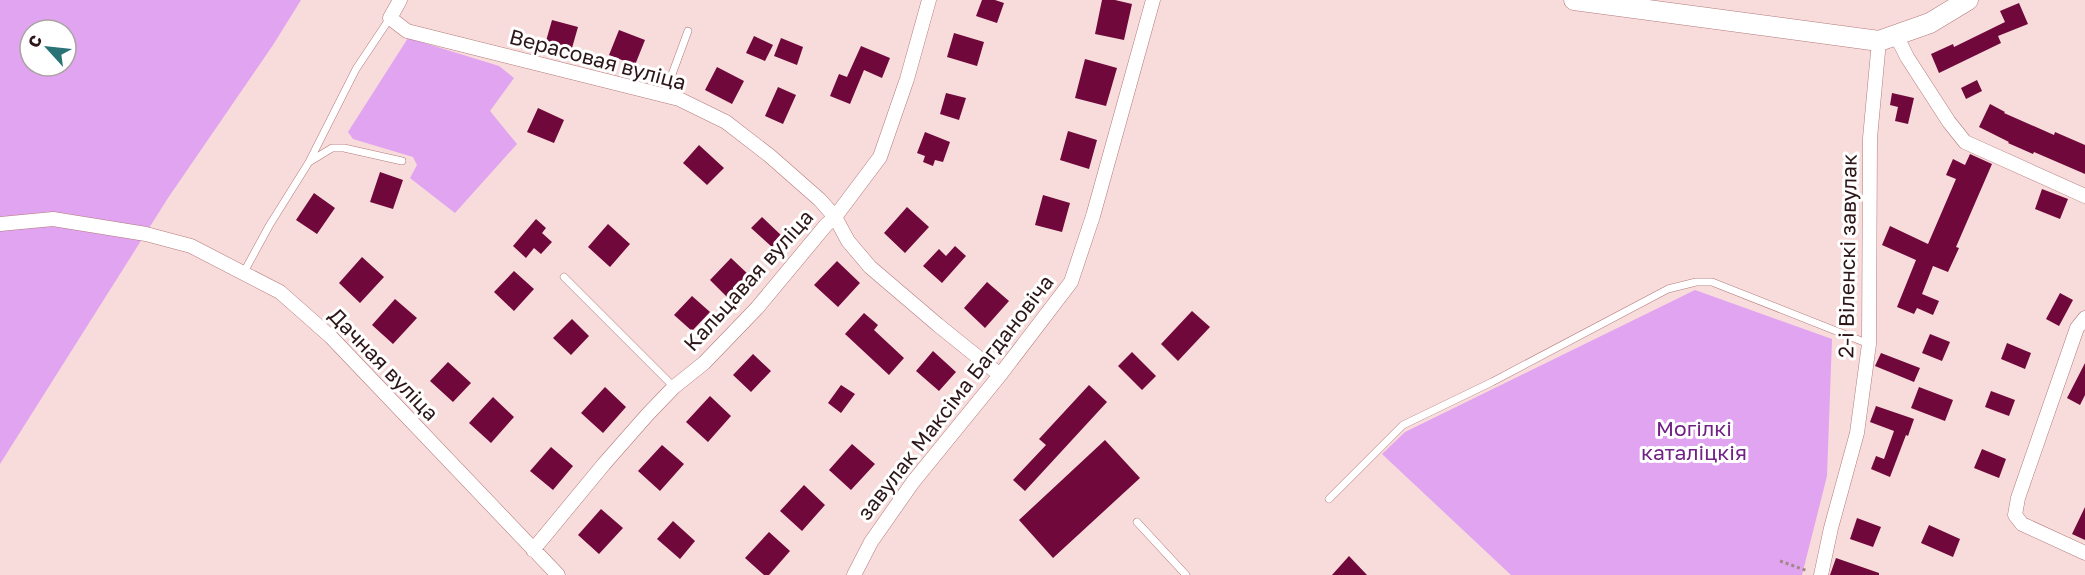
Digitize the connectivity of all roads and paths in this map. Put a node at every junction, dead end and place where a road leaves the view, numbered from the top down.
1 (400, 0) edge
2 (930, 0) edge
3 (1153, 0) edge
4 (1574, 0) edge
5 (1968, 0) edge
6 (390, 18) junction
7 (688, 31) dead end
8 (1888, 38) junction
9 (664, 96) junction
10 (402, 161) dead end
11 (309, 162) junction
12 (2085, 196) edge
13 (835, 217) junction
14 (0, 224) edge
15 (244, 273) junction
16 (564, 277) dead end
17 (2085, 318) edge
18 (1869, 344) junction
19 (1000, 375) junction
20 (674, 387) junction
21 (1329, 499) dead end
22 (1137, 522) dead end
23 (533, 549) junction
24 (2085, 553) edge
25 (1780, 561) dead end
26 (558, 575) edge
27 (854, 575) edge
28 (1186, 575) edge
29 (1821, 575) edge

1 - 6 street
2 - 13 street, Кальцавая вуліца
3 - 19 street, завулак Максіма Багдановіча
4 - 8 street
5 - 8 street
6 - 9 street, Верасовая вуліца
6 - 11 lane
7 - 9 lane
8 - 12 street
8 - 18 street, 2-і Віленскі завулак
9 - 13 street, Верасовая вуліца
10 - 11 lane
11 - 15 lane
13 - 19 street, Верасовая вуліца
13 - 20 street, Кальцавая вуліца
14 - 15 street, Дачная вуліца
15 - 23 street, Дачная вуліца
16 - 20 lane
17 - 24 street
18 - 21 lane
18 - 29 street, 2-і Віленскі завулак
19 - 27 street, завулак Максіма Багдановіча
20 - 23 street, Кальцавая вуліца
22 - 28 lane
23 - 26 street, Дачная вуліца
25 - 29 path

